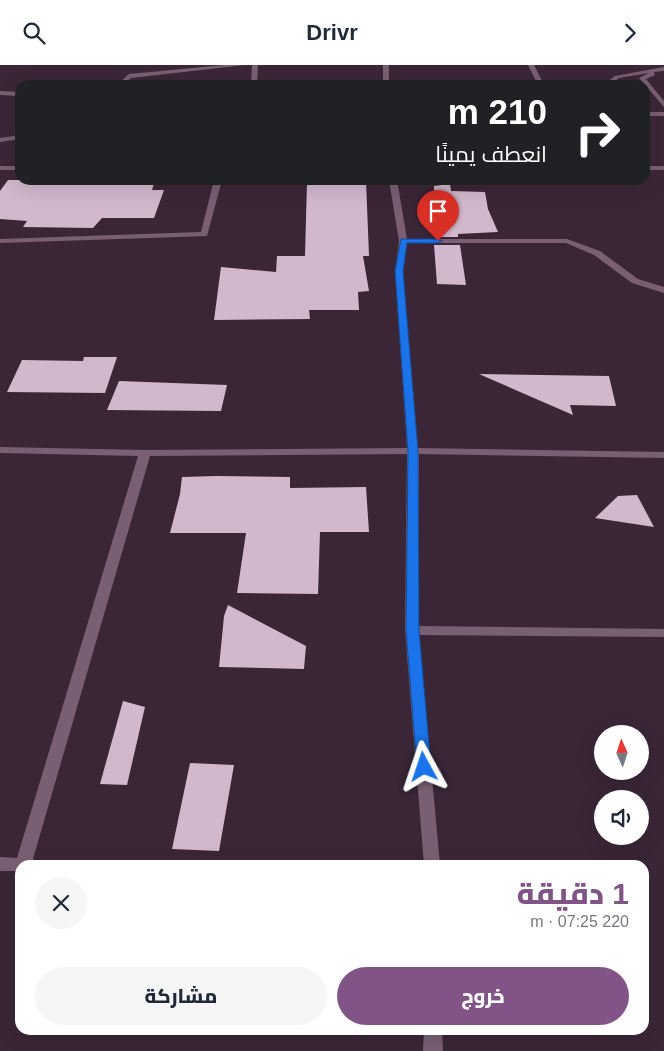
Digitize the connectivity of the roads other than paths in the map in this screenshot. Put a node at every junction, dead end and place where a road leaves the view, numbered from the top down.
1 (242, 65) edge
2 (255, 65) edge
3 (386, 65) edge
4 (531, 65) edge
5 (664, 70) edge
6 (125, 80) edge
7 (254, 80) edge
8 (386, 80) edge
9 (538, 80) edge
10 (614, 80) edge
11 (644, 80) edge
12 (650, 88) edge
13 (0, 93) edge
14 (15, 94) edge
15 (664, 105) edge
16 (650, 114) edge
17 (664, 114) edge
18 (15, 138) edge
19 (0, 140) edge
20 (0, 168) edge
21 (15, 168) edge
22 (650, 168) edge
23 (664, 168) edge
24 (217, 185) edge
25 (394, 185) edge
26 (403, 241) junction
27 (1, 243) edge
28 (664, 290) edge
29 (0, 450) edge
30 (413, 451) junction
31 (145, 453) junction
32 (664, 455) edge
33 (412, 630) junction
34 (664, 633) edge
35 (24, 860) edge
36 (432, 860) edge
37 (0, 864) edge
38 (15, 865) edge
39 (433, 1035) edge
40 (433, 1051) edge

1 - 6 street
2 - 7 street
3 - 8 street
4 - 9 street
5 - 10 street
5 - 11 street
12 - 15 street
13 - 14 street
16 - 17 street
18 - 19 street
20 - 21 street
22 - 23 street
24 - 27 street
25 - 26 street
26 - 28 street
26 - 30 street
29 - 31 street
30 - 31 street
30 - 32 street
30 - 33 street
31 - 35 street
33 - 34 street
33 - 36 street
37 - 38 street
39 - 40 street

